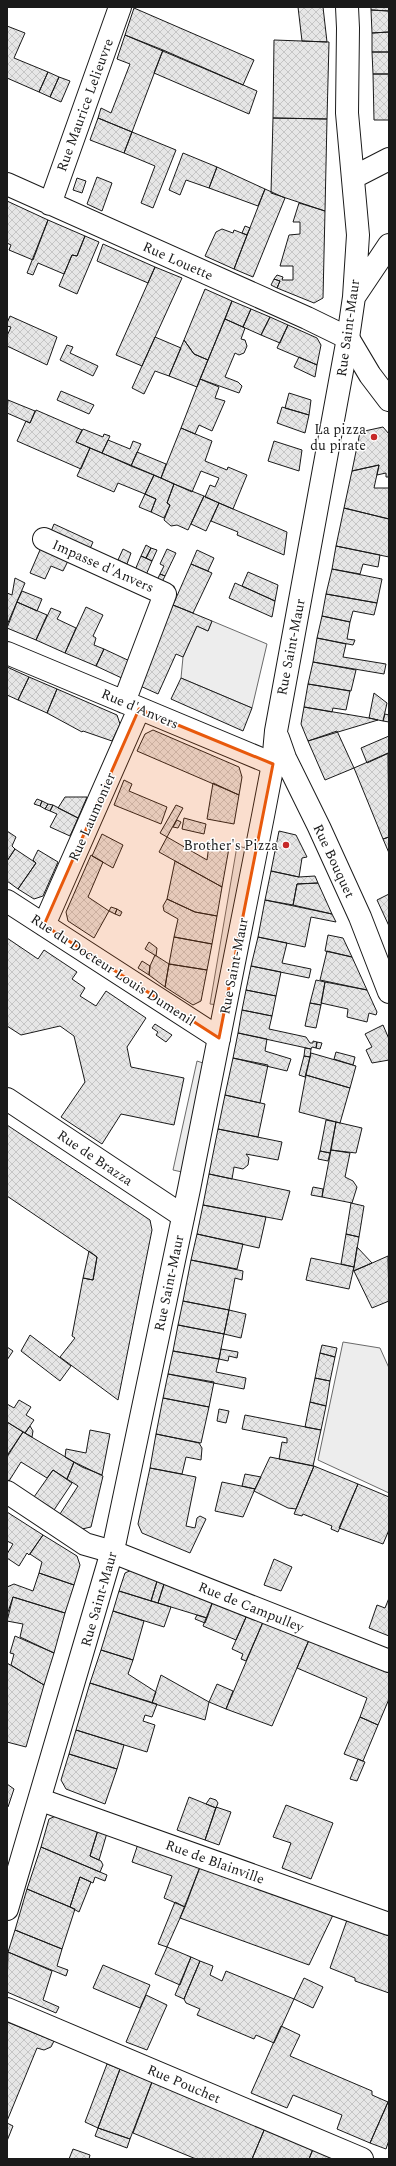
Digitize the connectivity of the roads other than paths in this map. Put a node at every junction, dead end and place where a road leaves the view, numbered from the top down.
1 (120, 7) edge
2 (346, 7) edge
3 (389, 159) edge
4 (354, 177) junction
5 (7, 184) edge
6 (50, 204) junction
7 (389, 245) edge
8 (354, 297) junction
9 (348, 338) junction
10 (389, 400) edge
11 (44, 539) dead end
12 (7, 652) edge
13 (132, 706) junction
14 (276, 731) junction
15 (273, 764) junction
16 (7, 901) edge
17 (44, 925) junction
18 (389, 992) edge
19 (219, 1038) junction
20 (7, 1099) edge
21 (183, 1216) junction
22 (7, 1492) edge
23 (113, 1552) junction
24 (389, 1661) edge
25 (41, 1800) junction
26 (7, 1907) edge
27 (389, 1924) edge
28 (7, 2009) edge
29 (362, 2159) edge

1 - 6 street, Rue Maurice Lelieuvre
2 - 4 street, Rue Saint-Maur
3 - 4 street
4 - 8 street, Rue Saint-Maur
5 - 6 street, Rue Louette
6 - 9 street, Rue Louette
7 - 8 street
8 - 9 street, Rue Saint-Maur
9 - 10 street
9 - 14 street, Rue Saint-Maur
11 - 13 street, Impasse d'Anvers
12 - 13 street, Rue d'Anvers
13 - 15 street, Rue d'Anvers
13 - 17 street, Rue Laumonier
14 - 15 street, Rue Saint-Maur
14 - 18 street, Rue Bouquet
15 - 19 street, Rue Saint-Maur
16 - 17 street, Rue du Docteur Louis Dumenil
17 - 19 street, Rue du Docteur Louis Dumenil
19 - 21 street, Rue Saint-Maur
20 - 21 street, Rue de Brazza
21 - 23 street, Rue Saint-Maur
22 - 23 street, Rue de Campulley
23 - 24 street, Rue de Campulley
23 - 25 street, Rue Saint-Maur
25 - 26 street, Rue Saint-Maur
25 - 27 street, Rue de Blainville
28 - 29 street, Rue Pouchet

